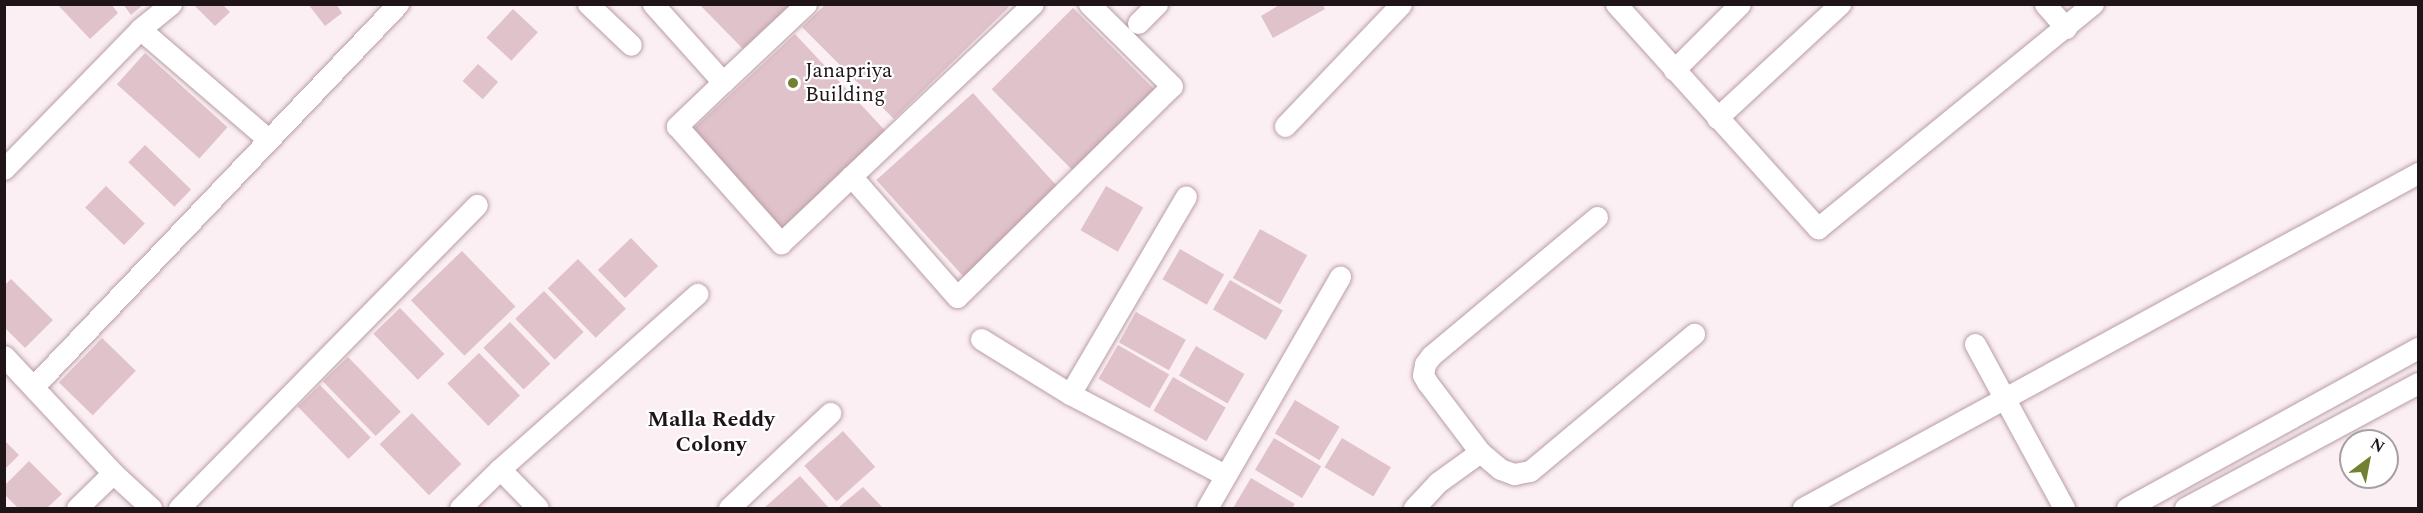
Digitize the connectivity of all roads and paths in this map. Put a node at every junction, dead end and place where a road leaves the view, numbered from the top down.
1 (171, 4) edge
2 (398, 4) edge
3 (588, 4) edge
4 (653, 4) edge
5 (806, 4) edge
6 (1033, 4) edge
7 (1089, 4) edge
8 (1157, 4) edge
9 (1401, 4) edge
10 (1616, 4) edge
11 (1740, 4) edge
12 (1840, 4) edge
13 (2045, 4) edge
14 (2093, 4) edge
15 (1138, 23) dead end
16 (140, 28) junction
17 (2066, 28) junction
18 (631, 45) dead end
19 (1674, 70) junction
20 (723, 82) junction
21 (1717, 118) junction
22 (1285, 126) dead end
23 (268, 139) junction
24 (4, 168) edge
25 (2418, 173) edge
26 (851, 176) junction
27 (1186, 196) dead end
28 (477, 205) dead end
29 (1597, 217) dead end
30 (1340, 277) dead end
31 (697, 294) dead end
32 (1694, 334) dead end
33 (981, 339) dead end
34 (1975, 344) dead end
35 (2418, 348) edge
36 (7, 365) edge
37 (2418, 383) edge
38 (34, 386) junction
39 (1070, 394) junction
40 (2005, 399) junction
41 (830, 413) dead end
42 (1480, 452) junction
43 (500, 469) junction
44 (113, 473) junction
45 (1225, 475) junction
46 (734, 507) edge
47 (77, 508) edge
48 (151, 508) edge
49 (179, 508) edge
50 (460, 508) edge
51 (538, 508) edge
52 (1207, 508) edge
53 (1414, 508) edge
54 (1803, 508) edge
55 (2064, 508) edge
56 (2127, 508) edge
57 (2185, 508) edge

1 - 16 street
2 - 23 street
3 - 18 street
4 - 20 street
5 - 20 street
6 - 26 street
7 - 26 street
8 - 15 street
9 - 22 street
10 - 19 street
11 - 19 street
12 - 21 street
13 - 17 street
14 - 17 street
16 - 23 street
16 - 24 street
17 - 21 street
19 - 21 street
20 - 26 street
23 - 38 street
25 - 40 street
27 - 39 street
28 - 49 street
29 - 42 street
30 - 45 street
31 - 43 street
32 - 42 street
33 - 39 street
34 - 40 street
35 - 56 street
36 - 38 street
37 - 57 street
38 - 44 street
39 - 45 street
40 - 54 street
40 - 55 street
41 - 46 street
42 - 53 street
43 - 50 street
43 - 51 street
44 - 47 street
44 - 48 street
45 - 52 street

